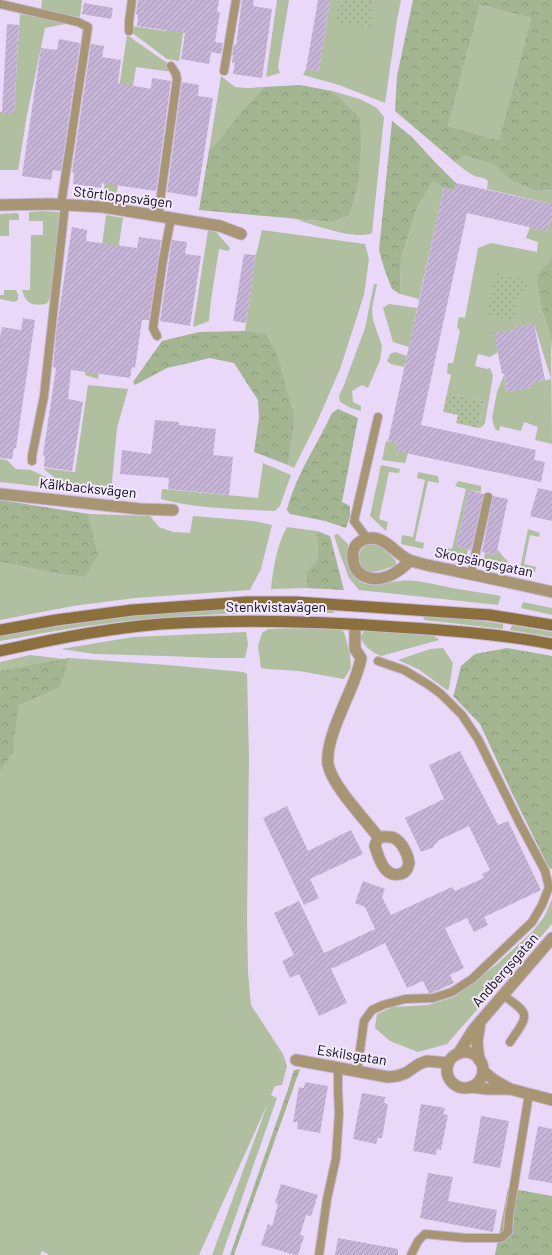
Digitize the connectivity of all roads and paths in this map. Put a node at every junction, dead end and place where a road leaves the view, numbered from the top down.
1 (132, 0) edge
2 (236, 0) edge
3 (0, 4) edge
4 (129, 31) dead end
5 (171, 66) dead end
6 (224, 71) dead end
7 (0, 205) edge
8 (63, 205) junction
9 (158, 216) junction
10 (171, 218) junction
11 (241, 234) dead end
12 (157, 336) dead end
13 (378, 417) dead end
14 (32, 461) dead end
15 (0, 494) edge
16 (488, 497) dead end
17 (173, 510) dead end
18 (367, 538) junction
19 (410, 561) junction
20 (471, 574) junction
21 (552, 592) edge
22 (357, 606) junction
23 (355, 624) junction
24 (552, 625) edge
25 (0, 630) edge
26 (552, 644) edge
27 (0, 650) edge
28 (378, 661) dead end
29 (378, 836) dead end
30 (552, 938) edge
31 (502, 995) junction
32 (480, 1022) junction
33 (510, 1042) dead end
34 (458, 1054) junction
35 (296, 1060) dead end
36 (480, 1060) junction
37 (448, 1063) junction
38 (338, 1068) junction
39 (357, 1071) junction
40 (483, 1071) junction
41 (471, 1087) junction
42 (510, 1089) junction
43 (529, 1094) junction
44 (552, 1100) edge
45 (319, 1255) edge
46 (411, 1255) edge

1 - 4 lane
2 - 6 lane
3 - 8 lane
5 - 9 lane
7 - 8 street, Störtloppsvägen
8 - 9 street, Störtloppsvägen
8 - 14 lane
9 - 10 street, Störtloppsvägen
10 - 11 street, Störtloppsvägen
10 - 12 lane
13 - 18 lane
15 - 17 street, Kälkbacksvägen
16 - 20 lane
18 - 19 street, Skogsängsgatan
18 - 19 street
19 - 20 street, Skogsängsgatan
20 - 21 street, Skogsängsgatan
22 - 23 main road
22 - 24 main road, Stenkvistavägen
22 - 25 main road, Stenkvistavägen
23 - 26 main road, Stenkvistavägen
23 - 27 main road, Stenkvistavägen
23 - 29 street
28 - 39 lane
30 - 31 street, Andbergsgatan
31 - 32 street, Andbergsgatan
31 - 33 lane
32 - 34 street, Andbergsgatan
32 - 36 street, Andbergsgatan
34 - 36 street
34 - 37 street
35 - 38 street, Eskilsgatan
36 - 40 street
37 - 39 street, Eskilsgatan
37 - 41 street
38 - 39 street, Eskilsgatan
38 - 45 lane
40 - 41 street
40 - 42 street
41 - 42 street
42 - 43 street
43 - 44 street
43 - 46 lane

